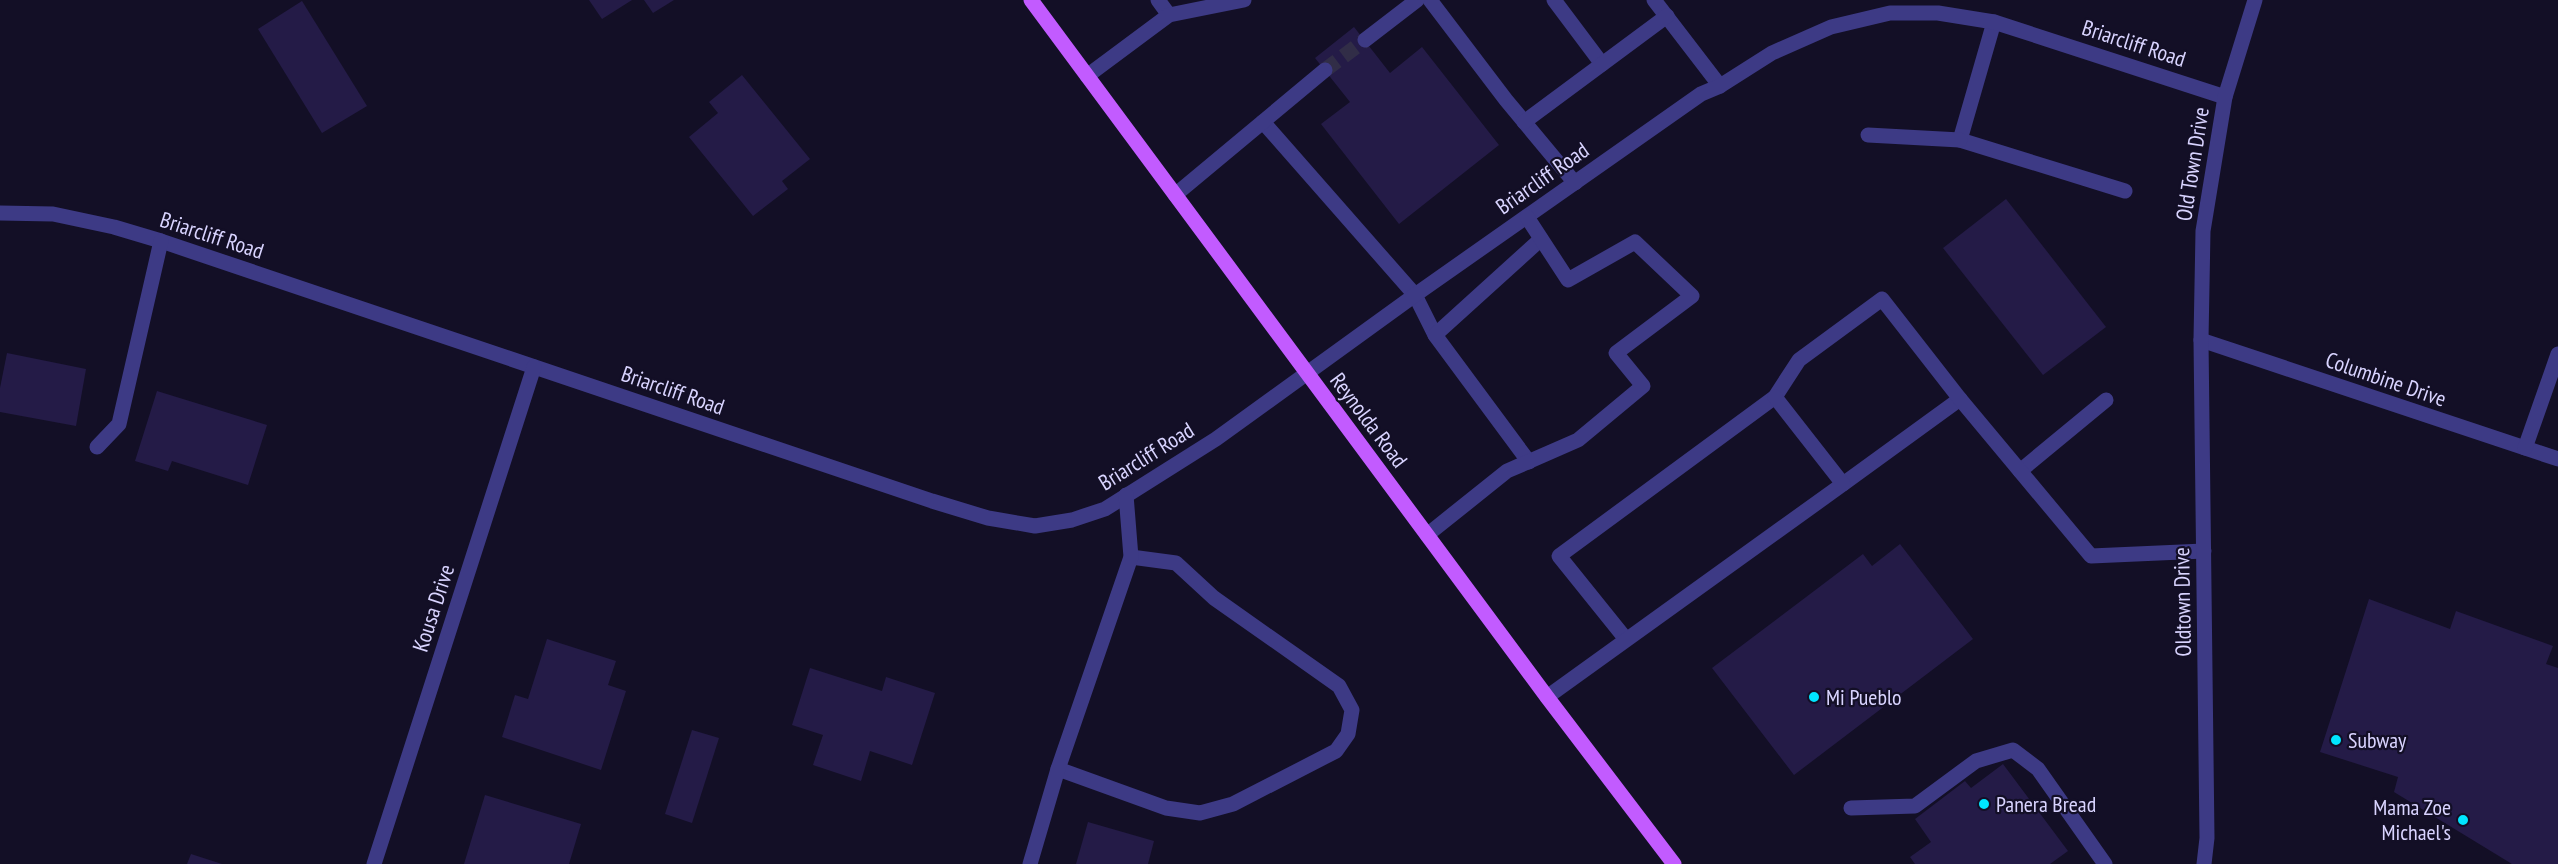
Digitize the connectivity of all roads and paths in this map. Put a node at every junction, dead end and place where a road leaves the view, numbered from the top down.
1 (1031, 0) edge
2 (1158, 0) edge
3 (1244, 0) edge
4 (1417, 0) edge
5 (1430, 0) edge
6 (1554, 0) edge
7 (1654, 0) edge
8 (2255, 0) edge
9 (1912, 6) edge
10 (1169, 15) junction
11 (1667, 16) junction
12 (1994, 22) junction
13 (1365, 40) tunnel mouth
14 (1602, 64) junction
15 (1325, 70) tunnel mouth
16 (1087, 76) junction
17 (1720, 86) junction
18 (2225, 97) junction
19 (1263, 122) junction
20 (1524, 122) junction
21 (1868, 135) dead end
22 (1960, 140) junction
23 (1575, 183) junction
24 (2126, 191) dead end
25 (1176, 195) junction
26 (0, 213) edge
27 (1527, 217) junction
28 (1541, 239) junction
29 (160, 241) junction
30 (1415, 295) junction
31 (1435, 335) junction
32 (2201, 340) junction
33 (2558, 354) edge
34 (534, 367) junction
35 (1308, 374) junction
36 (1775, 397) junction
37 (1960, 399) junction
38 (2106, 400) dead end
39 (97, 447) dead end
40 (2525, 448) junction
41 (2558, 459) edge
42 (1529, 462) junction
43 (2020, 471) junction
44 (1843, 484) junction
45 (1126, 495) junction
46 (1427, 535) junction
47 (2204, 551) junction
48 (1131, 557) junction
49 (1625, 638) junction
50 (1547, 697) junction
51 (1058, 769) junction
52 (1851, 808) dead end
53 (374, 864) edge
54 (1030, 864) edge
55 (1674, 864) edge
56 (2105, 864) edge
57 (2204, 864) edge

1 - 16 main road, Reynolda Road
2 - 10 street
3 - 10 street
4 - 13 street
5 - 20 street
6 - 14 street
7 - 11 street
8 - 18 street, Old Town Drive
9 - 12 street, Briarcliff Road
9 - 17 street, Briarcliff Road
10 - 16 street
11 - 14 street
11 - 17 street
12 - 18 street, Briarcliff Road
12 - 22 street
14 - 20 street
15 - 19 street
16 - 25 main road, Reynolda Road
17 - 23 street, Briarcliff Road
18 - 32 street, Old Town Drive
19 - 25 street
19 - 30 street
20 - 23 street
21 - 22 street
22 - 24 street
23 - 27 street, Briarcliff Road
25 - 35 main road, Reynolda Road
26 - 29 street, Briarcliff Road
27 - 28 street
27 - 30 street, Briarcliff Road
28 - 31 street
28 - 42 street
29 - 34 street, Briarcliff Road
29 - 39 street
30 - 31 street
30 - 35 street, Briarcliff Road
31 - 42 street
32 - 40 street, Columbine Drive
32 - 47 street, Oldtown Drive
33 - 40 street
34 - 45 street, Briarcliff Road
34 - 53 street, Kousa Drive
35 - 45 street, Briarcliff Road
35 - 46 main road, Reynolda Road
36 - 37 street
36 - 44 street
36 - 49 street
37 - 43 street
37 - 44 street
38 - 43 street
40 - 41 street, Columbine Drive
42 - 46 street
43 - 47 street
44 - 49 street
45 - 48 street
46 - 50 main road, Reynolda Road
47 - 57 street, Oldtown Drive
48 - 51 street
48 - 51 street
49 - 50 street
50 - 55 main road, Reynolda Road
51 - 54 street
52 - 56 street

